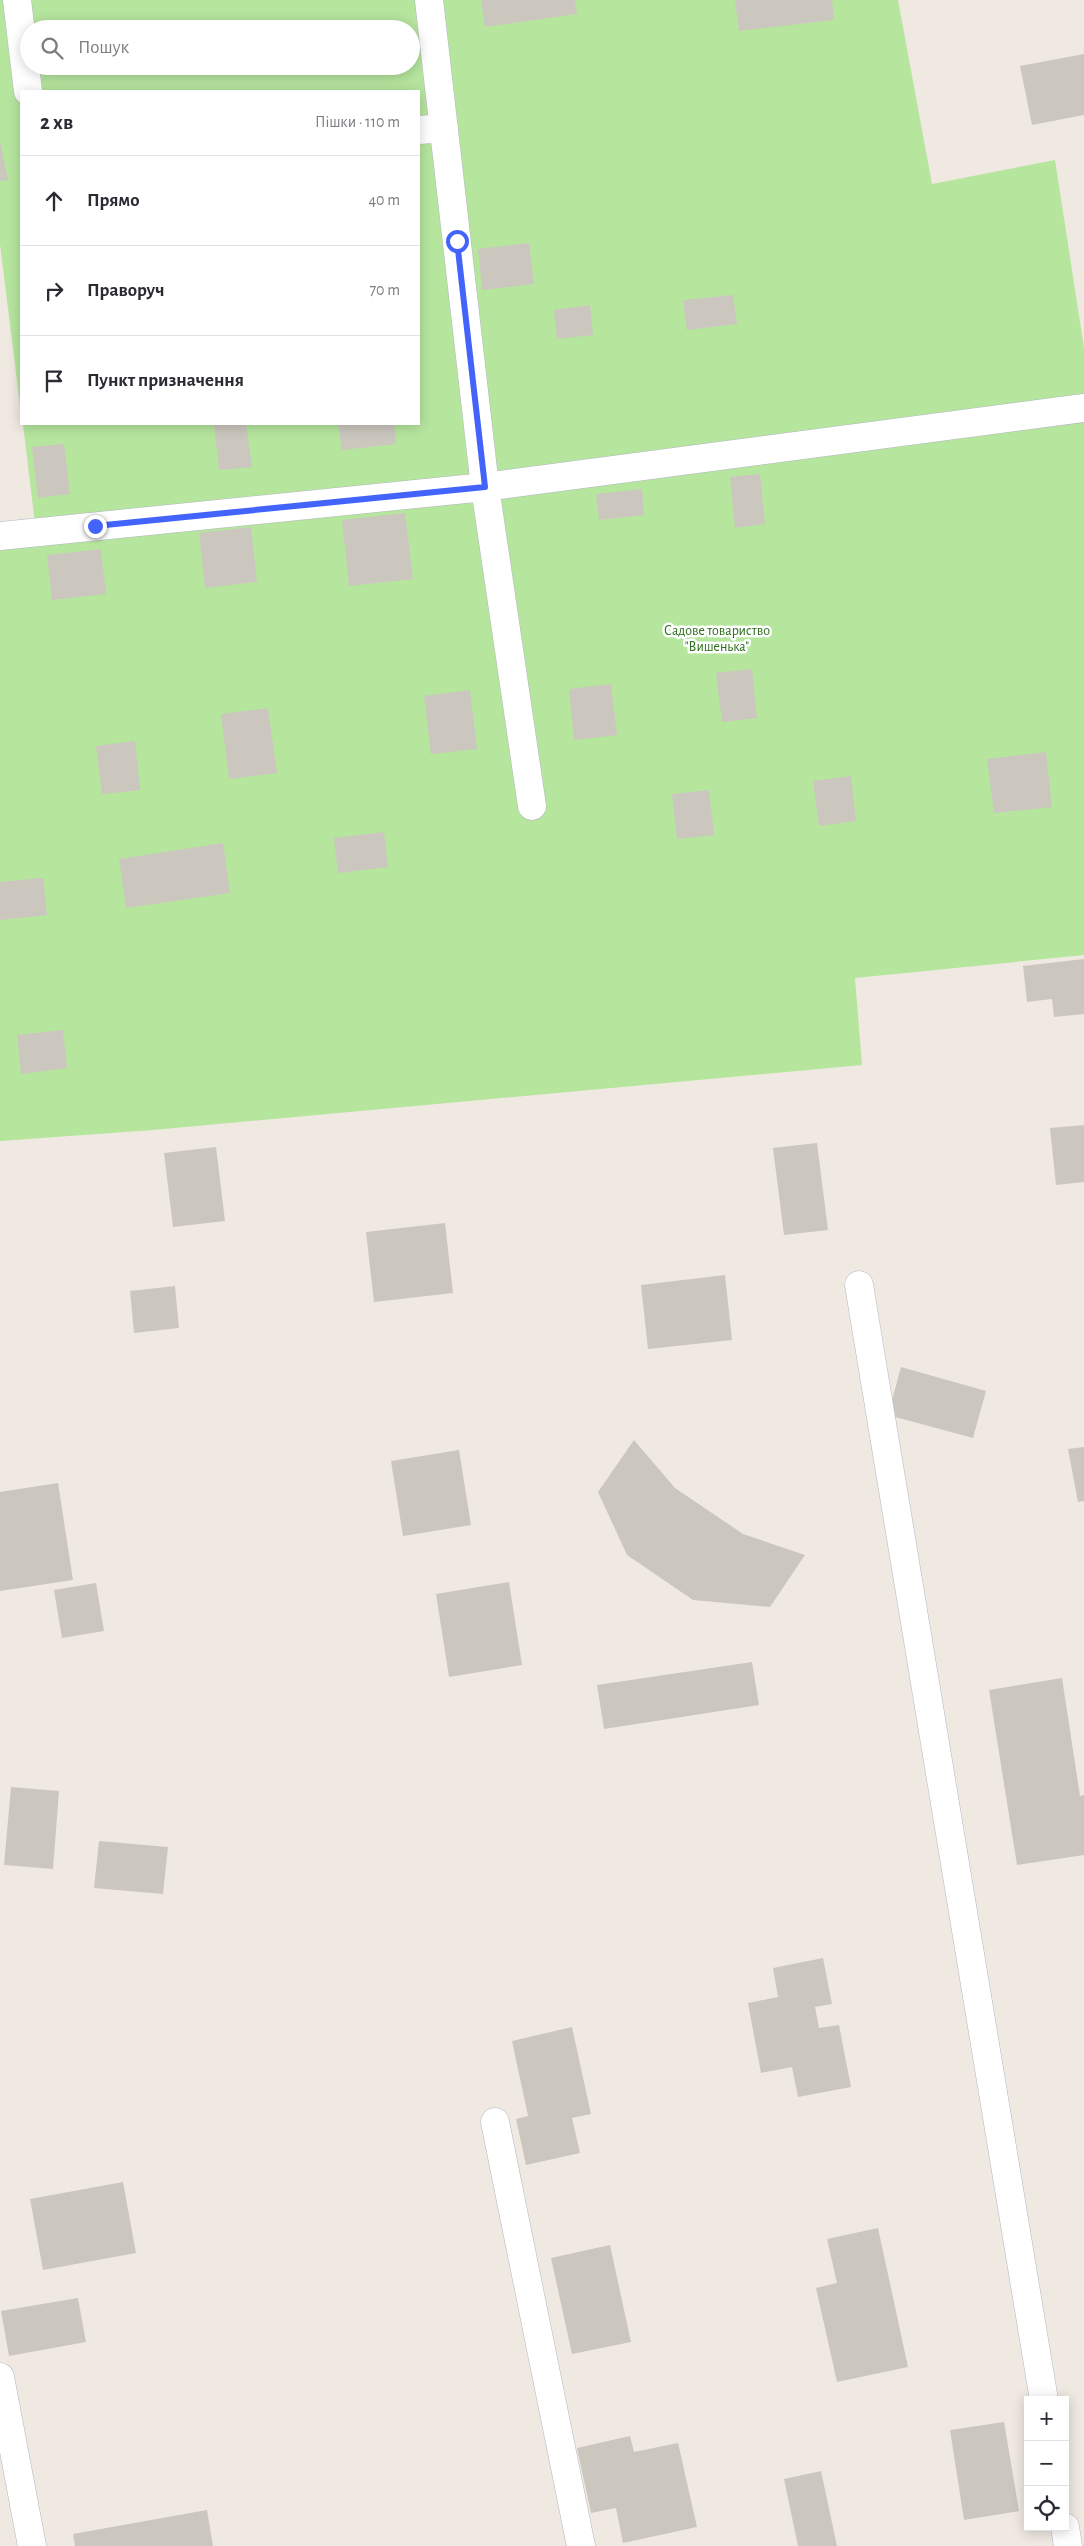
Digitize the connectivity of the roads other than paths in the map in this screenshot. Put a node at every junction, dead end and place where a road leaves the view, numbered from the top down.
1 (17, 0) edge
2 (429, 0) edge
3 (20, 25) edge
4 (26, 75) edge
5 (28, 90) edge
6 (431, 129) edge
7 (1084, 408) edge
8 (485, 487) junction
9 (0, 536) edge
10 (532, 806) dead end
11 (859, 1285) dead end
12 (495, 2122) dead end
13 (0, 2377) edge
14 (1043, 2396) edge
15 (1066, 2531) edge
16 (32, 2546) edge
17 (581, 2546) edge
18 (1068, 2546) edge

1 - 3 street
2 - 6 street
4 - 5 street
6 - 8 street
7 - 8 street
8 - 9 street
8 - 10 street
11 - 14 street
12 - 17 street
13 - 16 street
15 - 18 street

